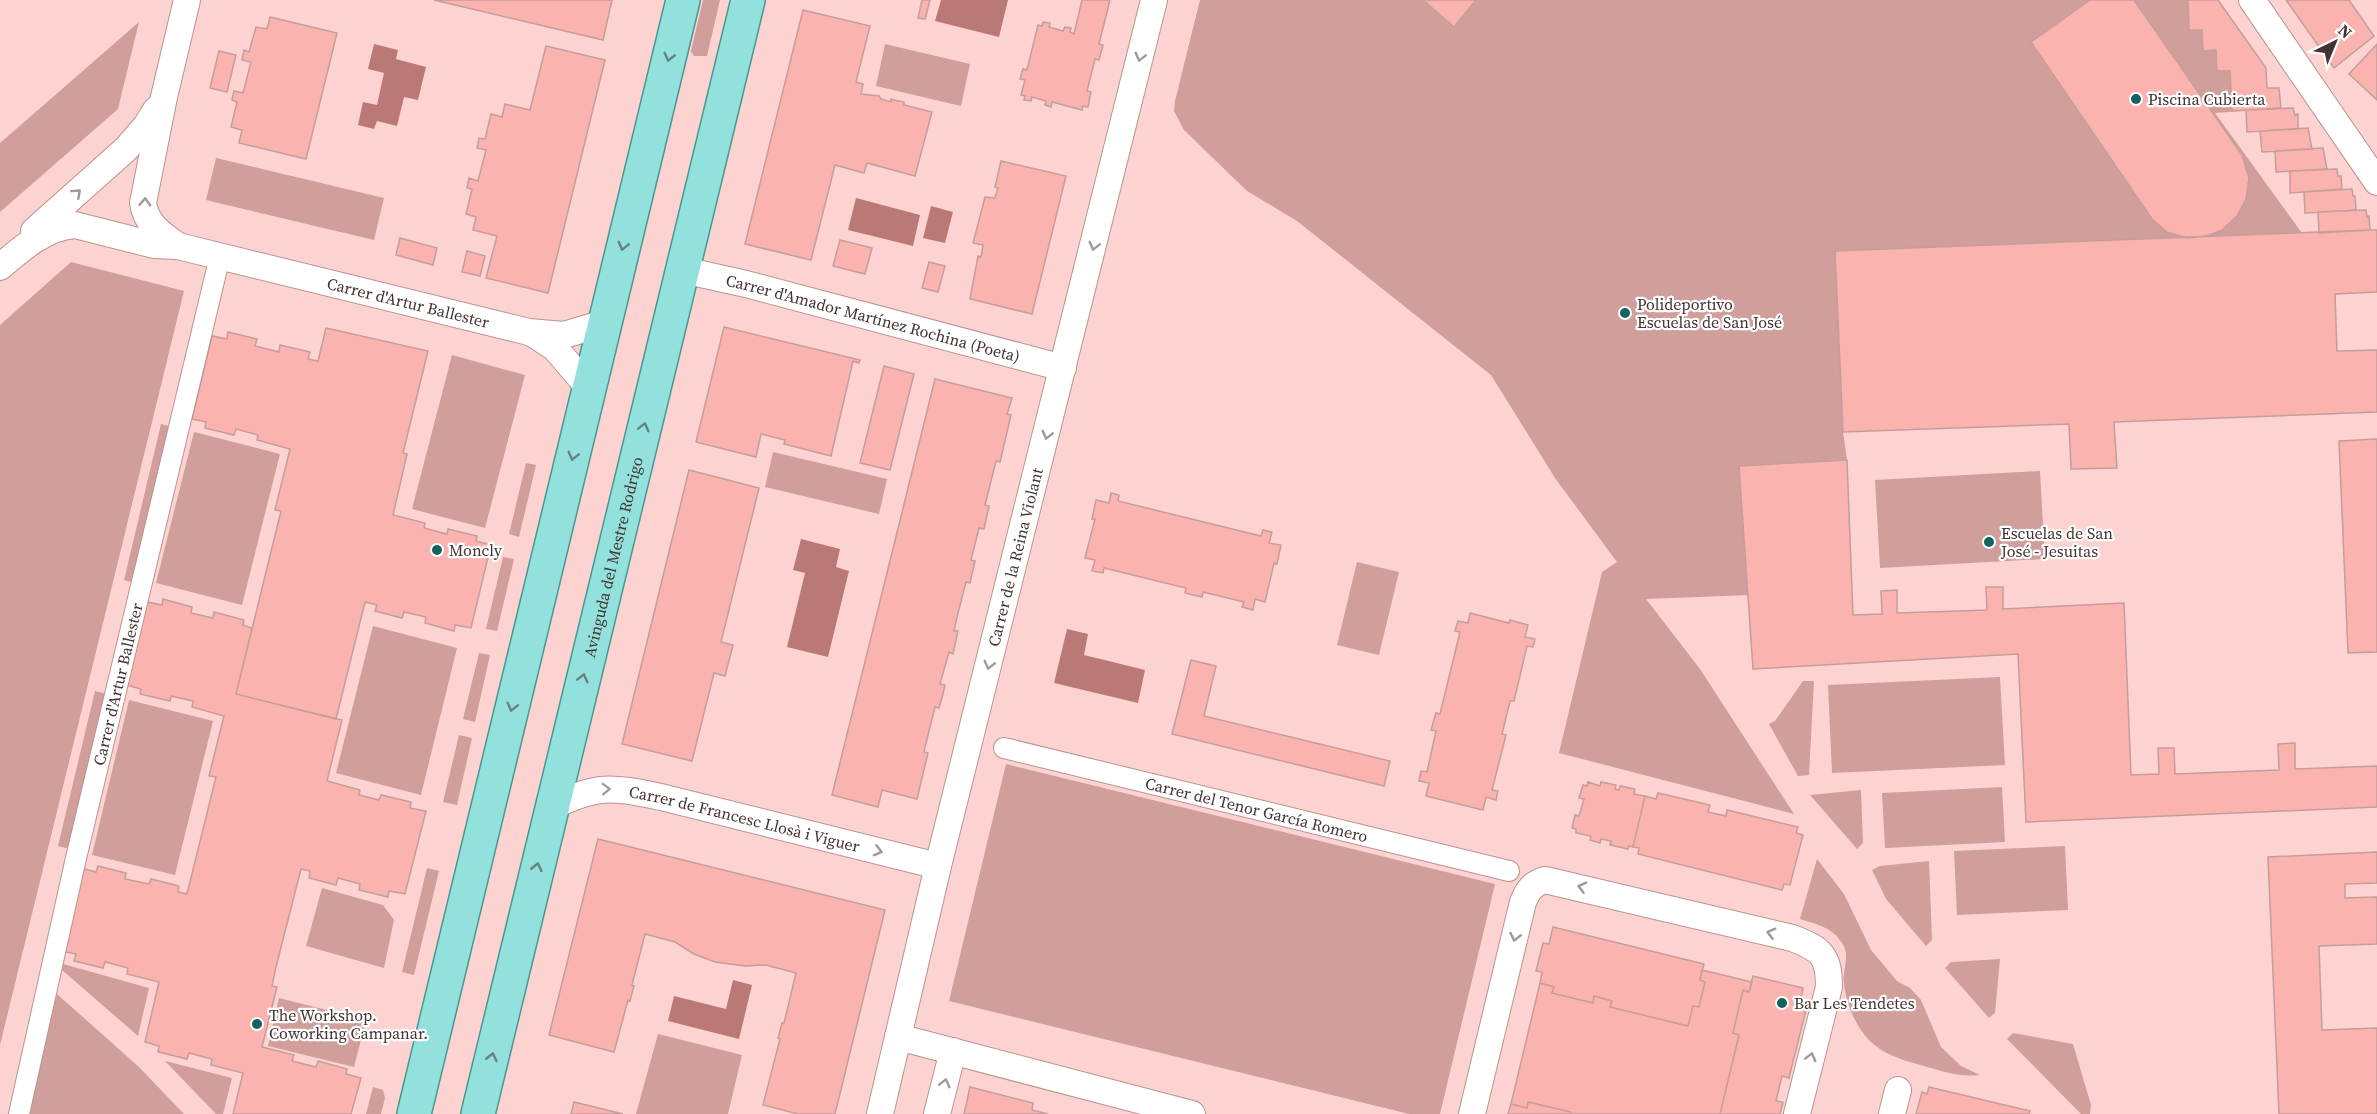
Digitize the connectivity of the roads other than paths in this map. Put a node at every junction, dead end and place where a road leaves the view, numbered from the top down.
1 (187, 0) edge
2 (683, 0) edge
3 (747, 0) edge
4 (1154, 0) edge
5 (2252, 0) edge
6 (164, 97) junction
7 (2375, 173) edge
8 (178, 246) junction
9 (219, 256) junction
10 (3, 265) edge
11 (683, 270) junction
12 (604, 323) junction
13 (529, 332) junction
14 (1064, 368) junction
15 (589, 388) junction
16 (1004, 748) dead end
17 (551, 807) junction
18 (938, 866) junction
19 (1509, 871) dead end
20 (898, 1037) junction
21 (953, 1051) junction
22 (19, 1114) edge
23 (414, 1114) edge
24 (478, 1114) edge
25 (880, 1114) edge
26 (937, 1114) edge
27 (1192, 1114) edge
28 (1472, 1114) edge
29 (1797, 1114) edge

1 - 6 street, Carrer d'Artur Ballester
2 -> 12 main road
3 - 11 main road, Avinguda del Mestre Rodrigo
4 -> 14 street, Carrer de la Reina Violant
5 - 7 street
8 -> 6 street, Carrer d'Artur Ballester
10 -> 6 street, Carrer d'Artur Ballester
8 - 9 street, Carrer d'Artur Ballester
8 - 10 street, Carrer d'Artur Ballester
9 - 13 street, Carrer d'Artur Ballester
9 - 22 street, Carrer d'Artur Ballester
11 - 14 street, Carrer d'Amador Martínez Rochina (Poeta)
17 -> 11 main road, Avinguda del Mestre Rodrigo
12 - 13 street, Carrer d'Artur Ballester
12 - 15 main road
13 - 15 street, Carrer d'Artur Ballester
14 -> 18 street, Carrer de la Reina Violant
15 -> 23 main road
16 - 19 street, Carrer del Tenor García Romero
17 -> 18 street, Carrer de Francesc Llosà i Viguer
24 -> 17 main road, Avinguda del Mestre Rodrigo
18 - 20 street, Carrer de la Reina Violant
20 - 21 street
20 - 25 street, Carrer de la Reina Violant
26 -> 21 street
21 - 27 street
29 -> 28 street

